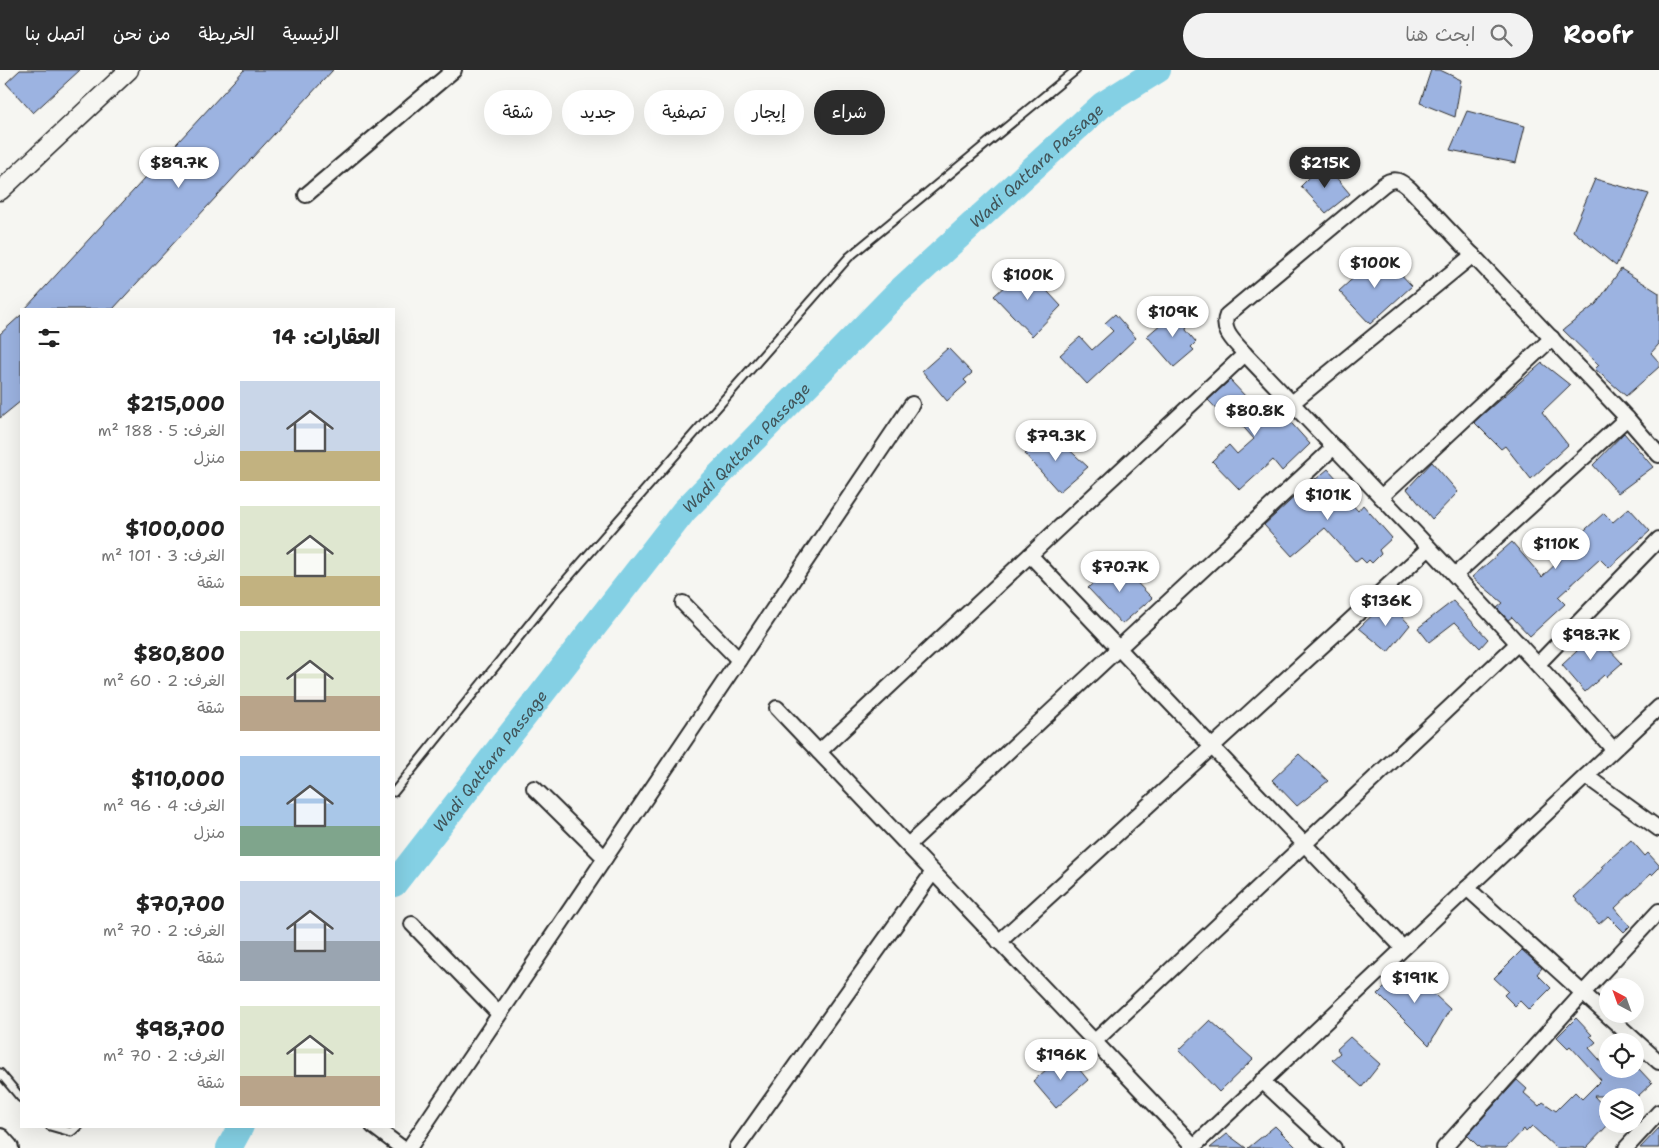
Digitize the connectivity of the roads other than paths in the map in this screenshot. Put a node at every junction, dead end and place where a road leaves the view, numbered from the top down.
1 (129, 70) edge
2 (454, 70) edge
3 (1063, 70) edge
4 (1076, 70) edge
5 (1068, 76) junction
6 (0, 191) edge
7 (306, 195) dead end
8 (1472, 254) junction
9 (1552, 338) junction
10 (1245, 354) junction
11 (1292, 403) junction
12 (912, 404) dead end
13 (1627, 418) junction
14 (1334, 447) junction
15 (1659, 455) edge
16 (1381, 497) junction
17 (1659, 540) edge
18 (1429, 548) junction
19 (1030, 555) junction
20 (1455, 575) junction
21 (683, 603) dead end
22 (1518, 643) junction
23 (1119, 648) junction
24 (739, 660) junction
25 (1538, 664) junction
26 (1659, 707) edge
27 (777, 708) dead end
28 (1212, 747) junction
29 (1614, 750) junction
30 (819, 752) junction
31 (1586, 776) junction
32 (534, 788) dead end
33 (395, 791) edge
34 (1659, 829) edge
35 (1304, 844) junction
36 (908, 845) junction
37 (605, 858) junction
38 (933, 872) junction
39 (1467, 888) junction
40 (1659, 911) edge
41 (412, 924) dead end
42 (999, 942) junction
43 (1403, 948) junction
44 (1583, 993) junction
45 (499, 1014) junction
46 (1094, 1042) junction
47 (1659, 1062) edge
48 (0, 1073) edge
49 (1262, 1081) junction
50 (20, 1097) edge
51 (1659, 1112) edge
52 (57, 1128) edge
53 (76, 1128) edge
54 (376, 1128) edge
55 (0, 1139) edge
56 (1193, 1147) edge
57 (8, 1148) edge
58 (402, 1148) edge
59 (409, 1148) edge
60 (737, 1148) edge
61 (1334, 1148) edge
62 (1444, 1148) edge
63 (1626, 1148) edge

1 - 6 street
2 - 7 street
3 - 5 lane
4 - 5 lane
5 - 33 lane
8 - 9 street
8 - 10 street
8 - 11 street
9 - 13 street
9 - 16 street
10 - 11 street
10 - 19 street
11 - 14 street
12 - 24 street
13 - 15 street
13 - 20 street
14 - 16 street
14 - 23 street
16 - 18 street
17 - 25 street
18 - 20 street
18 - 28 street
19 - 23 street
19 - 30 street
20 - 22 street
21 - 24 street
22 - 25 street
22 - 35 street
23 - 28 street
23 - 36 street
24 - 37 street
25 - 29 street
26 - 29 street
27 - 30 street
28 - 35 street
28 - 42 street
29 - 31 street
30 - 36 street
31 - 34 street
31 - 39 street
32 - 37 street
35 - 43 street
35 - 46 street
36 - 38 street
37 - 45 street
38 - 42 street
38 - 60 street
39 - 43 street
39 - 44 street
40 - 44 street
41 - 45 street
42 - 46 street
43 - 49 street
44 - 47 street
44 - 62 street
45 - 59 street
46 - 56 street
48 - 50 lane
49 - 56 street
49 - 61 street
51 - 63 street
52 - 53 lane
54 - 58 street
55 - 57 main road

